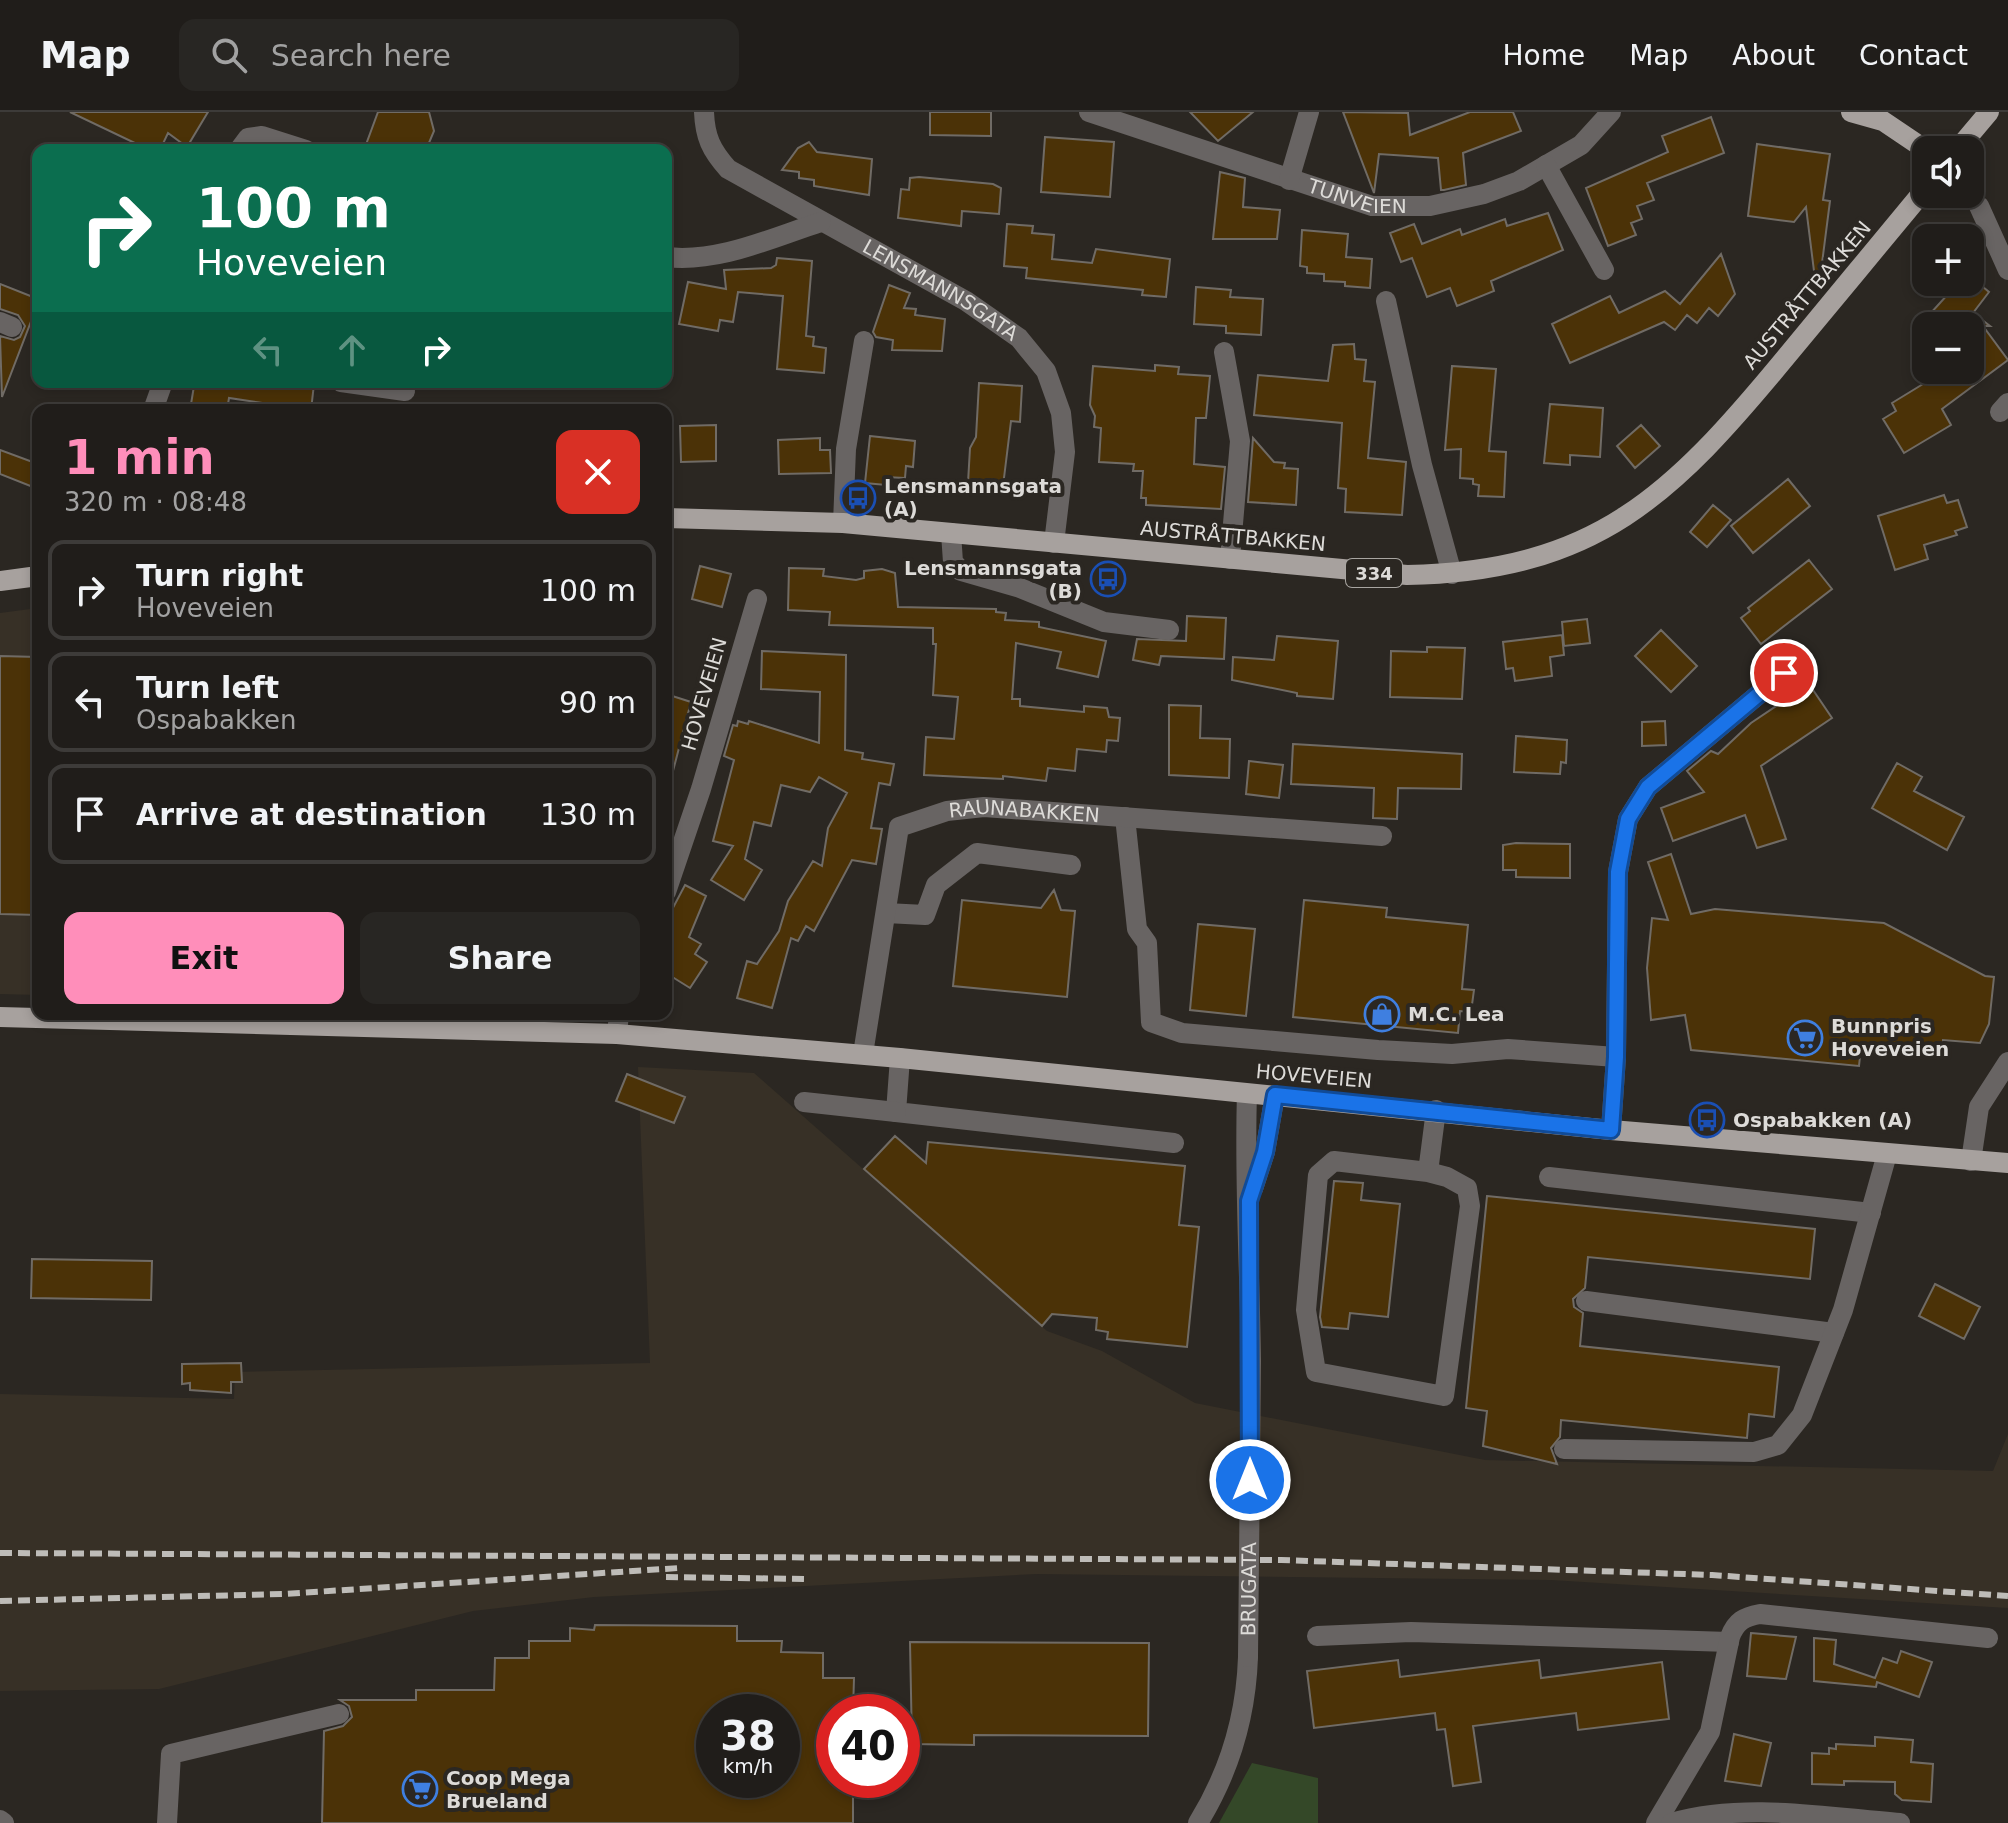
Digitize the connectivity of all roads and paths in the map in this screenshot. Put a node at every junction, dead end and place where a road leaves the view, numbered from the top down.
1 (704, 112) edge
2 (1089, 112) edge
3 (1309, 112) edge
4 (1611, 112) edge
5 (1851, 112) edge
6 (1989, 112) edge
7 (1969, 136) edge
8 (1912, 141) edge
9 (244, 144) edge
10 (287, 144) edge
11 (1546, 165) junction
12 (1289, 180) junction
13 (1912, 205) edge
14 (1980, 208) edge
15 (821, 222) junction
16 (672, 258) edge
17 (1604, 270) dead end
18 (2008, 270) edge
19 (1386, 301) dead end
20 (864, 341) dead end
21 (1224, 352) dead end
22 (384, 388) edge
23 (405, 391) dead end
24 (672, 518) edge
25 (843, 523) junction
26 (951, 533) junction
27 (1054, 543) junction
28 (1230, 559) junction
29 (1452, 574) junction
30 (32, 577) edge
31 (0, 581) edge
32 (757, 599) dead end
33 (1169, 630) dead end
34 (1784, 673) dead end
35 (1125, 817) junction
36 (1382, 836) dead end
37 (1071, 865) dead end
38 (672, 874) edge
39 (886, 913) junction
40 (0, 1017) edge
41 (32, 1017) edge
42 (355, 1020) edge
43 (618, 1024) edge
44 (863, 1054) junction
45 (1616, 1057) junction
46 (900, 1058) junction
47 (2008, 1064) edge
48 (1247, 1094) junction
49 (1275, 1095) junction
50 (804, 1102) dead end
51 (1436, 1110) junction
52 (896, 1112) junction
53 (1611, 1130) junction
54 (1174, 1143) dead end
55 (1887, 1154) junction
56 (1971, 1161) junction
57 (2008, 1163) edge
58 (1428, 1172) junction
59 (1549, 1177) dead end
60 (1249, 1201) junction
61 (1871, 1213) junction
62 (1586, 1301) dead end
63 (1834, 1333) junction
64 (1564, 1449) dead end
65 (1317, 1636) dead end
66 (1988, 1638) dead end
67 (1729, 1642) junction
68 (339, 1714) dead end
69 (1772, 1818) edge
70 (167, 1823) edge
71 (1198, 1823) edge
72 (1656, 1823) edge
73 (1671, 1823) edge
74 (1900, 1823) edge

1 - 15 street, LENSMANNSGATA
2 - 12 street, TUNVEIEN
3 - 12 street
4 - 11 street, TUNVEIEN
5 - 8 main road
6 - 7 main road
9 - 10 street
11 - 12 street, TUNVEIEN
11 - 17 street
13 - 29 main road, AUSTRÅTTBAKKEN / 334
14 - 18 street
15 - 16 street
15 - 27 street, LENSMANNSGATA
19 - 29 street
20 - 25 street
21 - 28 street
22 - 23 street
24 - 25 main road, AUSTRÅTTBAKKEN / 334
25 - 26 main road, AUSTRÅTTBAKKEN / 334
26 - 27 main road, AUSTRÅTTBAKKEN / 334
26 - 33 street
27 - 28 main road, AUSTRÅTTBAKKEN / 334
28 - 29 main road, AUSTRÅTTBAKKEN / 334
30 - 31 main road
32 - 38 street, HOVEVEIEN
34 - 45 street
35 - 36 street, RAUNABAKKEN
35 - 39 street, RAUNABAKKEN
35 - 45 street
37 - 39 street
39 - 44 street, RAUNABAKKEN
40 - 41 main road, HOVEVEIEN
42 - 43 main road, HOVEVEIEN
43 - 44 main road, HOVEVEIEN
44 - 46 main road, HOVEVEIEN
45 - 53 street
46 - 48 main road, HOVEVEIEN
46 - 52 street
47 - 56 street
48 - 49 main road, HOVEVEIEN
48 - 60 street, BRUGATA
49 - 51 main road, HOVEVEIEN
49 - 60 street, BRUGATA
50 - 52 street
51 - 53 main road, HOVEVEIEN
51 - 58 street
52 - 54 street
53 - 55 main road, HOVEVEIEN
55 - 56 main road, HOVEVEIEN
55 - 61 street
56 - 57 main road, HOVEVEIEN
58 - 58 street
59 - 61 street
60 - 71 street, BRUGATA, bridge
61 - 63 street
62 - 63 street
63 - 64 street
65 - 67 street
66 - 67 street
67 - 72 street
68 - 70 street
69 - 73 street
69 - 74 street

